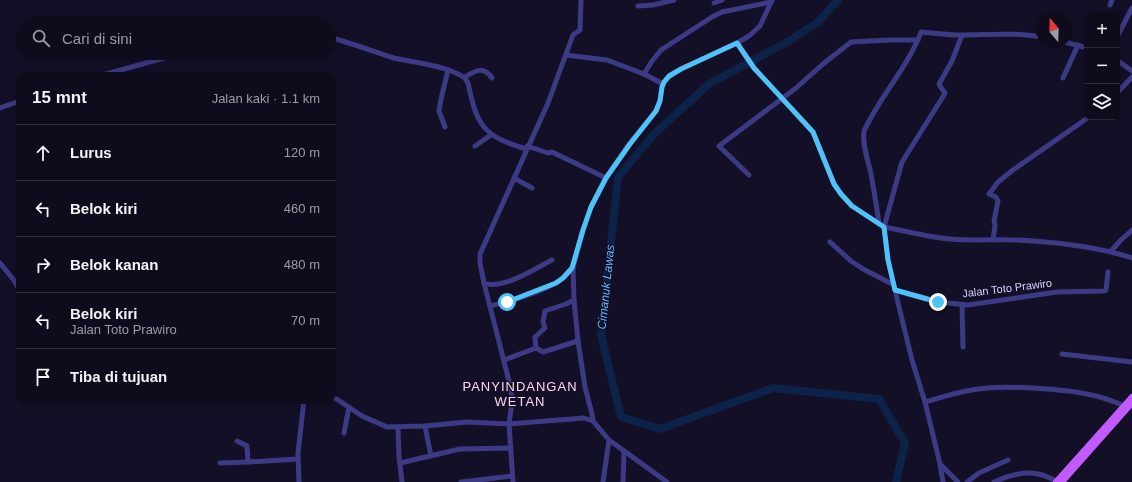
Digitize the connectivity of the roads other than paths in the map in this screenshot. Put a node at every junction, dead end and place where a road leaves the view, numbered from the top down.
1 (581, 0) edge
2 (674, 0) edge
3 (722, 0) edge
4 (772, 1) edge
5 (714, 3) dead end
6 (638, 6) dead end
7 (1132, 8) edge
8 (1120, 31) edge
9 (962, 35) junction
10 (1036, 36) edge
11 (336, 39) edge
12 (918, 40) junction
13 (737, 43) junction
14 (1072, 44) edge
15 (1078, 45) junction
16 (1084, 47) edge
17 (566, 55) junction
18 (156, 60) edge
19 (1120, 62) edge
20 (448, 70) junction
21 (1132, 71) edge
22 (113, 72) edge
23 (644, 74) junction
24 (465, 77) junction
25 (1132, 77) edge
26 (492, 78) dead end
27 (1063, 78) dead end
28 (662, 84) junction
29 (1120, 90) edge
30 (782, 98) junction
31 (16, 102) edge
32 (0, 108) edge
33 (1085, 120) edge
34 (445, 127) dead end
35 (491, 135) junction
36 (475, 146) dead end
37 (527, 148) junction
38 (749, 176) dead end
39 (514, 178) junction
40 (606, 178) junction
41 (532, 188) dead end
42 (882, 226) junction
43 (1132, 230) edge
44 (993, 240) junction
45 (830, 242) dead end
46 (1110, 252) junction
47 (1132, 258) edge
48 (552, 260) dead end
49 (0, 263) edge
50 (572, 268) junction
51 (1108, 272) dead end
52 (16, 283) edge
53 (484, 283) junction
54 (894, 288) junction
55 (574, 300) junction
56 (962, 305) junction
57 (490, 306) junction
58 (578, 341) junction
59 (963, 347) dead end
60 (536, 348) junction
61 (1062, 354) dead end
62 (504, 360) junction
63 (1132, 362) edge
64 (1132, 397) edge
65 (336, 399) edge
66 (925, 402) junction
67 (303, 404) edge
68 (1125, 405) edge
69 (349, 408) junction
70 (592, 421) junction
71 (509, 424) junction
72 (425, 426) junction
73 (398, 427) junction
74 (344, 433) dead end
75 (609, 440) junction
76 (237, 441) dead end
77 (511, 448) junction
78 (624, 452) junction
79 (431, 456) junction
80 (298, 460) junction
81 (1008, 460) dead end
82 (248, 462) junction
83 (220, 463) dead end
84 (400, 463) junction
85 (940, 464) junction
86 (512, 476) junction
87 (1057, 481) edge
88 (299, 482) edge
89 (402, 482) edge
90 (460, 482) edge
91 (514, 482) edge
92 (603, 482) edge
93 (623, 482) edge
94 (667, 482) edge
95 (943, 482) edge
96 (958, 482) edge
97 (966, 482) edge
98 (994, 482) edge

1 - 17 street
2 - 6 street
3 - 5 street
4 - 13 street
4 - 23 street
7 - 8 street
9 - 10 street
9 - 12 street
9 - 42 street
11 - 20 street
12 - 30 street
12 - 42 street
13 - 28 street
13 - 30 street
14 - 15 street
15 - 16 street
15 - 27 street
17 - 23 street
17 - 37 street
18 - 22 street
19 - 21 street
20 - 24 street
20 - 34 street
23 - 28 street
24 - 26 street
24 - 35 street
25 - 29 street
28 - 40 street
30 - 38 street
30 - 42 street
31 - 32 street
33 - 44 street
35 - 36 street
35 - 37 street
37 - 39 street
37 - 40 street
39 - 41 street
39 - 53 street
40 - 50 street
42 - 44 street
42 - 54 street
43 - 46 street
44 - 46 street
45 - 54 street, Jalan Toto Prawiro
46 - 47 street
48 - 53 street
49 - 52 street
50 - 55 street
50 - 57 street
51 - 56 street, Jalan Toto Prawiro
53 - 57 street
54 - 56 street, Jalan Toto Prawiro
54 - 66 street
55 - 58 street
55 - 60 street
56 - 59 street
57 - 62 street
58 - 60 street
58 - 70 street
60 - 62 street
61 - 63 street
62 - 71 street
64 - 68 main road
65 - 69 street
66 - 68 street
66 - 85 street
67 - 80 street
68 - 87 main road
69 - 73 street
69 - 74 street
70 - 71 street
70 - 75 street
71 - 72 street
71 - 77 street
72 - 73 street
72 - 79 street
73 - 84 street
75 - 78 street
75 - 92 street
76 - 82 street
77 - 79 street
77 - 86 street
78 - 93 street
78 - 94 street
79 - 84 street
80 - 82 street
80 - 88 street
81 - 97 street
82 - 83 street
84 - 89 street
85 - 95 street
85 - 96 street
86 - 90 street
86 - 91 street
87 - 98 street

